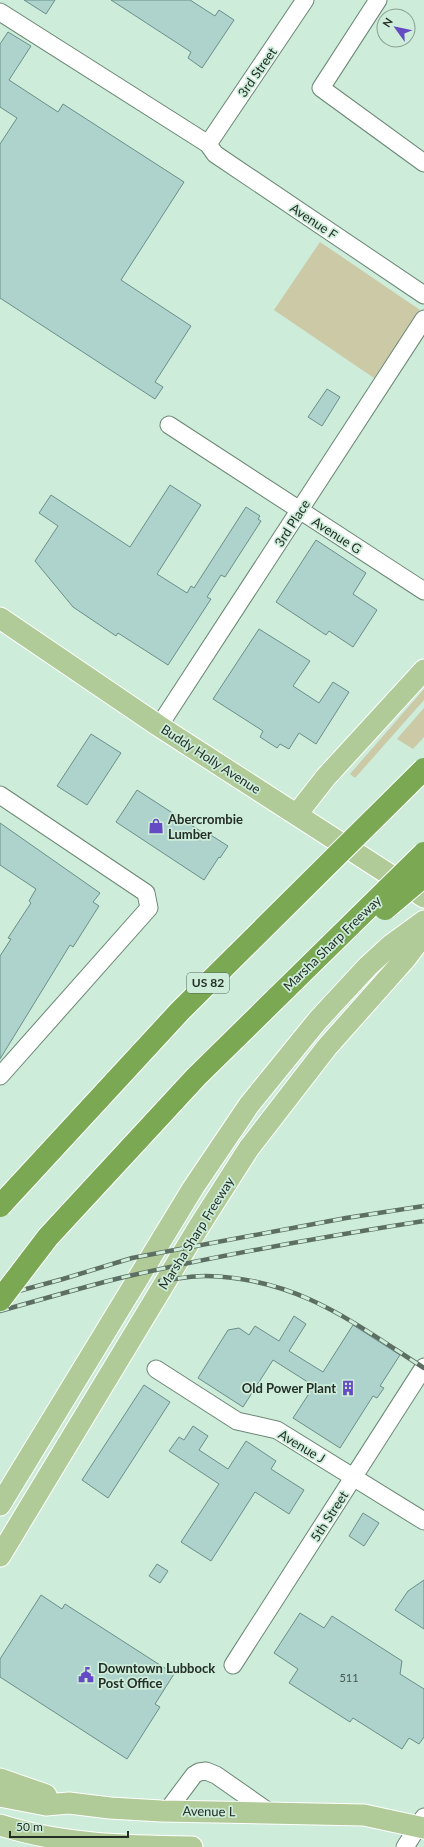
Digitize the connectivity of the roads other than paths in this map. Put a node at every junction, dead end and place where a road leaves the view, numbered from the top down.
1 (305, 0) edge
2 (378, 0) edge
3 (0, 12) edge
4 (208, 144) junction
5 (424, 163) edge
6 (424, 294) edge
7 (424, 320) edge
8 (169, 426) dead end
9 (300, 511) junction
10 (424, 591) edge
11 (0, 618) edge
12 (424, 670) edge
13 (160, 726) junction
14 (424, 769) edge
15 (0, 795) edge
16 (298, 814) junction
17 (424, 853) edge
18 (424, 876) edge
19 (424, 897) edge
20 (424, 921) edge
21 (424, 934) edge
22 (241, 1032) junction
23 (0, 1076) edge
24 (0, 1206) edge
25 (0, 1300) edge
26 (424, 1367) edge
27 (156, 1369) dead end
28 (354, 1477) junction
29 (0, 1505) edge
30 (424, 1521) edge
31 (0, 1556) edge
32 (234, 1665) dead end
33 (0, 1779) edge
34 (0, 1796) edge
35 (69, 1803) junction
36 (167, 1811) junction
37 (269, 1812) junction
38 (422, 1824) edge
39 (0, 1825) edge
40 (192, 1847) edge
41 (405, 1847) edge

1 - 4 street, 3rd Street
2 - 5 street
3 - 4 street, Avenue F
4 - 6 street, Avenue F
7 - 9 street, 3rd Place
8 - 9 street, Avenue G
9 - 10 street, Avenue G
9 - 13 street, 3rd Place
11 - 13 main road, Buddy Holly Avenue
12 - 16 main road
13 - 16 main road, Buddy Holly Avenue
14 - 24 highway, US 82, bridge
15 - 23 street
16 - 19 main road, Buddy Holly Avenue
17 - 22 highway, Marsha Sharp Freeway, bridge
18 - 22 highway, bridge
20 - 29 main road, Marsha Sharp Freeway
21 - 31 main road, Marsha Sharp Freeway
22 - 25 highway, Marsha Sharp Freeway, bridge
26 - 28 street, 5th Street
27 - 28 street, Avenue J
28 - 30 street, Avenue J
28 - 32 street, 5th Street
33 - 35 main road
34 - 35 main road, Avenue L
35 - 36 main road, Avenue L
36 - 37 main road, Avenue L
36 - 37 street
37 - 38 main road, Avenue L
38 - 41 street
39 - 40 main road

